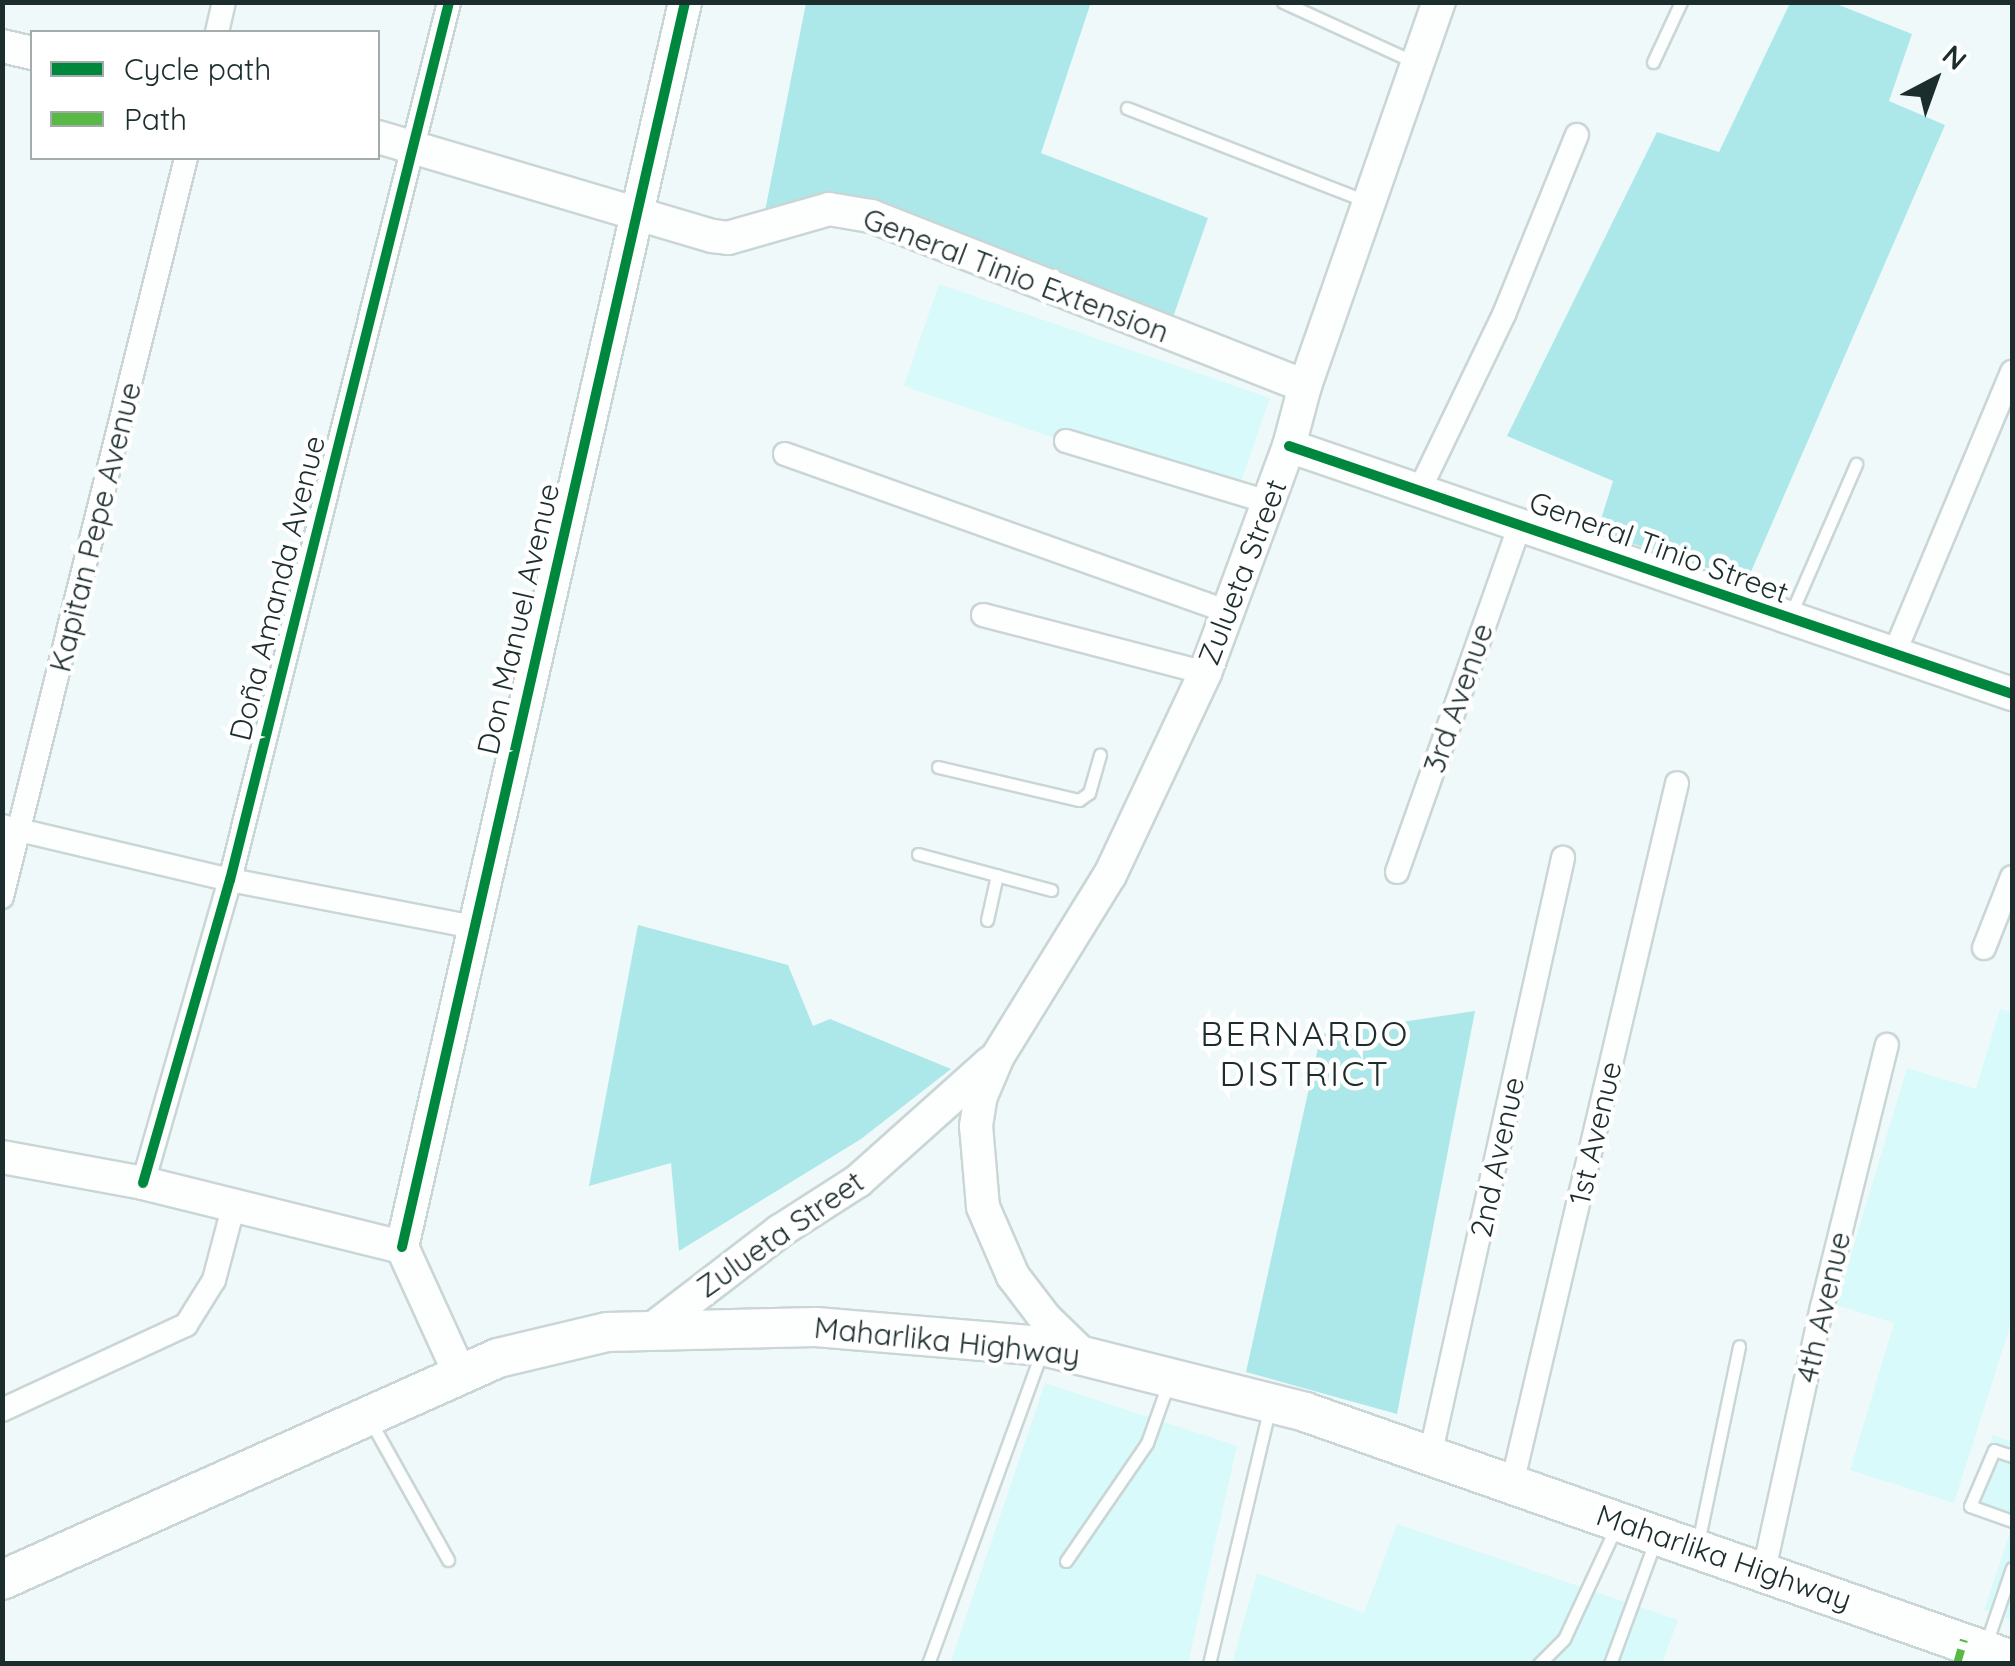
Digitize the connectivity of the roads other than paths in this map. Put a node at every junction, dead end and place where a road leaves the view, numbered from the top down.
1 (224, 2) edge
2 (449, 2) edge
3 (685, 2) edge
4 (1283, 2) edge
5 (1439, 2) edge
6 (1681, 2) edge
7 (217, 30) edge
8 (2, 46) edge
9 (30, 53) edge
10 (1652, 62) dead end
11 (1418, 64) junction
12 (1127, 108) dead end
13 (1577, 135) dead end
14 (380, 138) edge
15 (413, 146) junction
16 (185, 160) edge
17 (1369, 203) junction
18 (638, 211) junction
19 (2012, 372) edge
20 (1305, 386) junction
21 (1066, 441) dead end
22 (1289, 446) junction
23 (785, 454) dead end
24 (1856, 464) dead end
25 (1420, 490) junction
26 (1268, 502) junction
27 (1520, 525) junction
28 (1228, 612) junction
29 (983, 615) dead end
30 (1788, 620) junction
31 (1894, 654) junction
32 (1205, 673) junction
33 (2012, 694) edge
34 (1100, 755) dead end
35 (938, 767) dead end
36 (1677, 783) dead end
37 (11, 828) edge
38 (918, 854) dead end
39 (1563, 858) dead end
40 (1397, 872) dead end
41 (997, 876) junction
42 (2012, 877) edge
43 (230, 880) junction
44 (1051, 890) dead end
45 (2, 897) edge
46 (987, 920) dead end
47 (473, 928) junction
48 (1984, 948) dead end
49 (1887, 1045) dead end
50 (998, 1056) junction
51 (2, 1157) edge
52 (144, 1183) junction
53 (233, 1208) junction
54 (402, 1247) junction
55 (651, 1330) junction
56 (1044, 1346) junction
57 (1739, 1346) dead end
58 (1081, 1353) junction
59 (460, 1374) junction
60 (1171, 1375) junction
61 (1270, 1403) junction
62 (2, 1410) edge
63 (367, 1414) junction
64 (1430, 1456) junction
65 (2012, 1456) edge
66 (1512, 1484) junction
67 (1619, 1521) junction
68 (2012, 1521) edge
69 (1658, 1535) junction
70 (1697, 1549) junction
71 (448, 1560) dead end
72 (1066, 1561) dead end
73 (2012, 1568) edge
74 (1764, 1570) junction
75 (2, 1580) edge
76 (1999, 1655) edge
77 (928, 1664) edge
78 (1209, 1664) edge
79 (1539, 1664) edge
80 (1610, 1664) edge

1 - 7 street
2 - 15 street, Doña Amanda Avenue
3 - 18 street, Don Manuel Avenue
4 - 11 lane
5 - 11 street, Zulueta Street
6 - 10 lane
8 - 9 street
11 - 17 street, Zulueta Street
12 - 17 lane
13 - 25 street
14 - 15 street, General Tinio Extension
15 - 18 street, General Tinio Extension
15 - 43 street, Doña Amanda Avenue
16 - 37 street, Kapitan Pepe Avenue
17 - 20 street, Zulueta Street
18 - 20 street, General Tinio Extension
18 - 47 street, Don Manuel Avenue
19 - 31 street
20 - 22 street, Zulueta Street
21 - 26 street
22 - 25 street, General Tinio Street
22 - 26 street, Zulueta Street
23 - 28 street
24 - 30 lane
25 - 27 street, General Tinio Street
26 - 28 street, Zulueta Street
27 - 30 street, General Tinio Street
27 - 40 street, 3rd Avenue
28 - 32 street, Zulueta Street
29 - 32 street
30 - 31 street, General Tinio Street
31 - 33 street, General Tinio Street
32 - 50 street, Zulueta Street
34 - 35 lane
36 - 66 street, 1st Avenue
37 - 43 street
37 - 45 street, Kapitan Pepe Avenue
38 - 41 lane
39 - 64 street, 2nd Avenue
41 - 44 lane
41 - 46 lane
42 - 48 street
43 - 47 street
43 - 52 street, Doña Amanda Avenue
47 - 54 street, Don Manuel Avenue
49 - 74 street, 4th Avenue
50 - 55 street, Zulueta Street
50 - 58 street, Zulueta Street
51 - 52 street
52 - 53 street
53 - 54 street
53 - 62 street
54 - 59 street
55 - 56 main road, Maharlika Highway
55 - 59 main road, Maharlika Highway
56 - 58 main road, Maharlika Highway
56 - 77 lane
57 - 70 lane
58 - 60 main road, Maharlika Highway
59 - 63 main road, Maharlika Highway
60 - 61 main road, Maharlika Highway
60 - 72 lane
61 - 64 main road, Maharlika Highway
61 - 78 lane
63 - 71 lane
63 - 75 main road, Maharlika Highway
64 - 66 main road, Maharlika Highway
65 - 68 lane
66 - 67 main road, Maharlika Highway
67 - 69 main road, Maharlika Highway
67 - 79 lane
69 - 70 main road, Maharlika Highway
69 - 80 lane
70 - 74 main road, Maharlika Highway
73 - 76 lane
74 - 76 main road, Maharlika Highway

